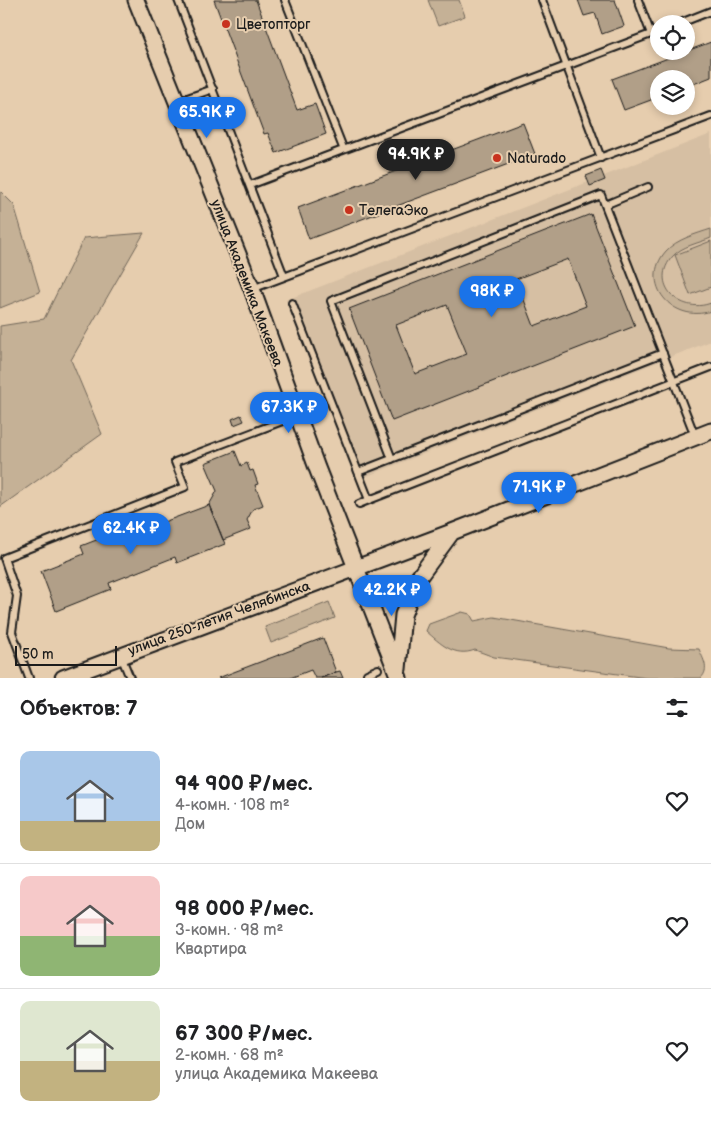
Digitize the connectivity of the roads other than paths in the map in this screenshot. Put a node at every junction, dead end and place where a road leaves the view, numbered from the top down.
1 (136, 0) edge
2 (178, 0) edge
3 (285, 0) edge
4 (542, 0) edge
5 (638, 0) edge
6 (711, 11) edge
7 (695, 17) edge
8 (650, 31) edge
9 (650, 34) edge
10 (565, 64) junction
11 (213, 89) junction
12 (175, 102) junction
13 (711, 116) edge
14 (343, 148) junction
15 (601, 158) junction
16 (250, 185) junction
17 (648, 187) dead end
18 (605, 204) junction
19 (284, 276) junction
20 (252, 289) junction
21 (292, 303) dead end
22 (663, 353) junction
23 (711, 367) edge
24 (674, 381) junction
25 (298, 416) junction
26 (711, 431) edge
27 (696, 436) junction
28 (392, 459) junction
29 (358, 472) junction
30 (369, 500) junction
31 (359, 504) dead end
32 (452, 532) junction
33 (356, 567) junction
34 (121, 655) junction
35 (378, 669) dead end
36 (398, 676) edge
37 (29, 678) edge
38 (63, 678) edge
39 (130, 678) edge
40 (369, 678) edge

1 - 12 street, улица Академика Макеева
2 - 11 lane
3 - 14 lane
4 - 10 lane
5 - 8 lane
6 - 7 lane
9 - 10 lane
10 - 14 lane
10 - 15 lane
11 - 12 lane
11 - 16 lane
12 - 20 street, улица Академика Макеева
13 - 15 lane
14 - 16 lane
15 - 19 lane
16 - 19 lane
17 - 18 lane
18 - 22 lane
18 - 28 lane
19 - 20 lane
20 - 25 street, улица Академика Макеева
21 - 29 lane
22 - 24 lane
22 - 28 lane
23 - 24 lane
24 - 27 lane
24 - 30 lane
25 - 33 street, улица Академика Макеева
25 - 37 lane
26 - 27 street, улица 250-летия Челябинска
27 - 32 street, улица 250-летия Челябинска
28 - 29 lane
29 - 30 lane
30 - 31 lane
32 - 33 street, улица 250-летия Челябинска
32 - 36 street
33 - 34 street, улица 250-летия Челябинска
33 - 36 street, улица Академика Макеева
34 - 38 street, улица 250-летия Челябинска
34 - 39 lane
35 - 40 lane

